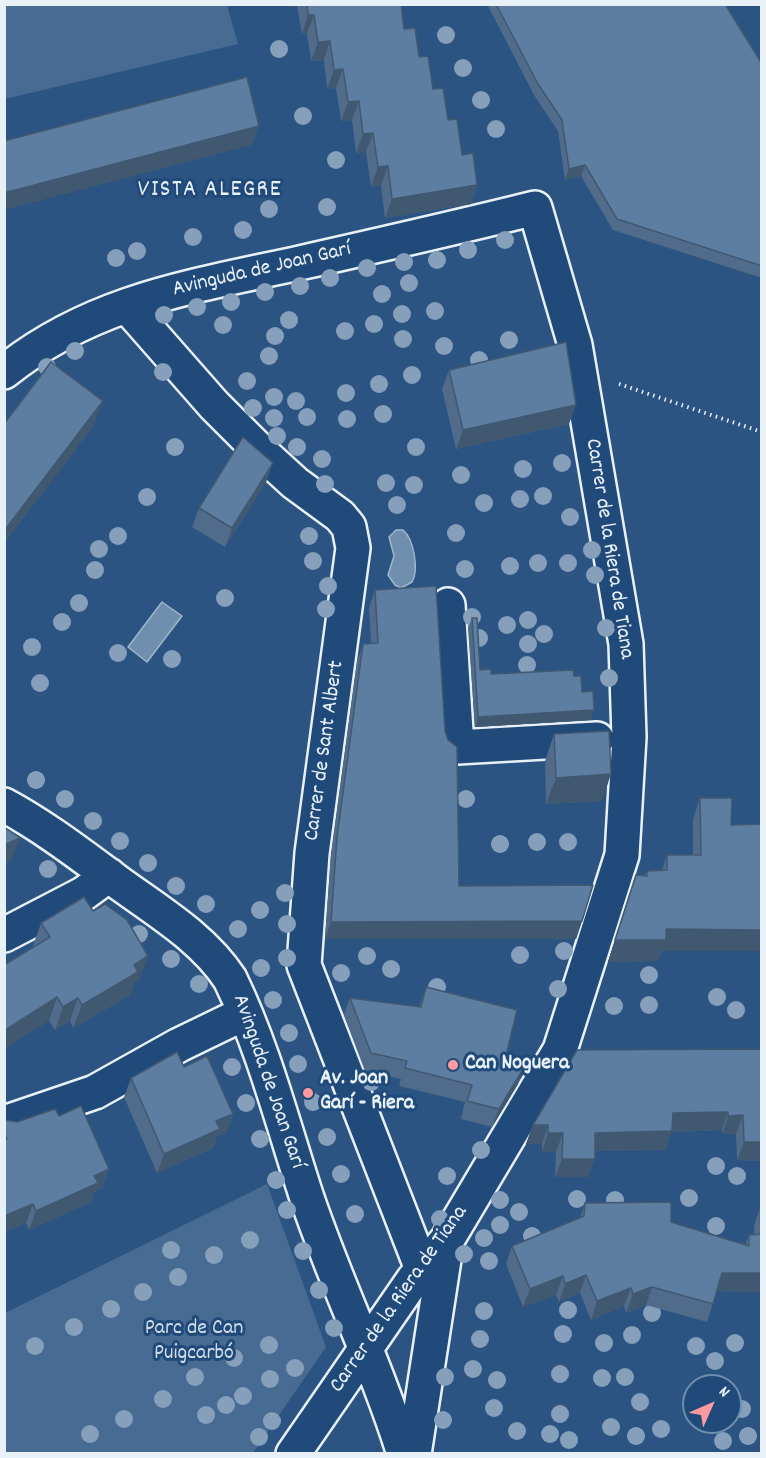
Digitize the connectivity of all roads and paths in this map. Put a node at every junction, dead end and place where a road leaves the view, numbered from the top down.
1 (535, 208) joint
2 (127, 306) junction
3 (4, 372) edge
4 (613, 377) dead end
5 (762, 432) edge
6 (448, 604) dead end
7 (629, 737) junction
8 (4, 805) edge
9 (109, 875) junction
10 (4, 935) edge
11 (245, 1013) junction
12 (560, 1050) junction
13 (596, 1050) edge
14 (4, 1123) edge
15 (447, 1240) junction
16 (422, 1269) junction
17 (366, 1347) junction
18 (292, 1454) edge
19 (404, 1454) edge
20 (414, 1454) edge

1 - 2 street, Avinguda de Joan Garí
1 - 7 street, Carrer de la Riera de Tiana
2 - 3 street, Avinguda de Joan Garí
2 - 16 street, Carrer de Sant Albert
4 - 5 path
6 - 7 street
7 - 12 street, Carrer de la Riera de Tiana
8 - 9 street, Avinguda de Joan Garí
9 - 10 street
9 - 11 street, Avinguda de Joan Garí
11 - 14 street
11 - 17 street, Avinguda de Joan Garí
12 - 13 street
12 - 15 street, Carrer de la Riera de Tiana
15 - 16 street, Carrer de la Riera de Tiana
15 - 20 street
16 - 17 street, Carrer de la Riera de Tiana
17 - 18 street, Carrer de la Riera de Tiana
17 - 19 street, Avinguda de Joan Garí

